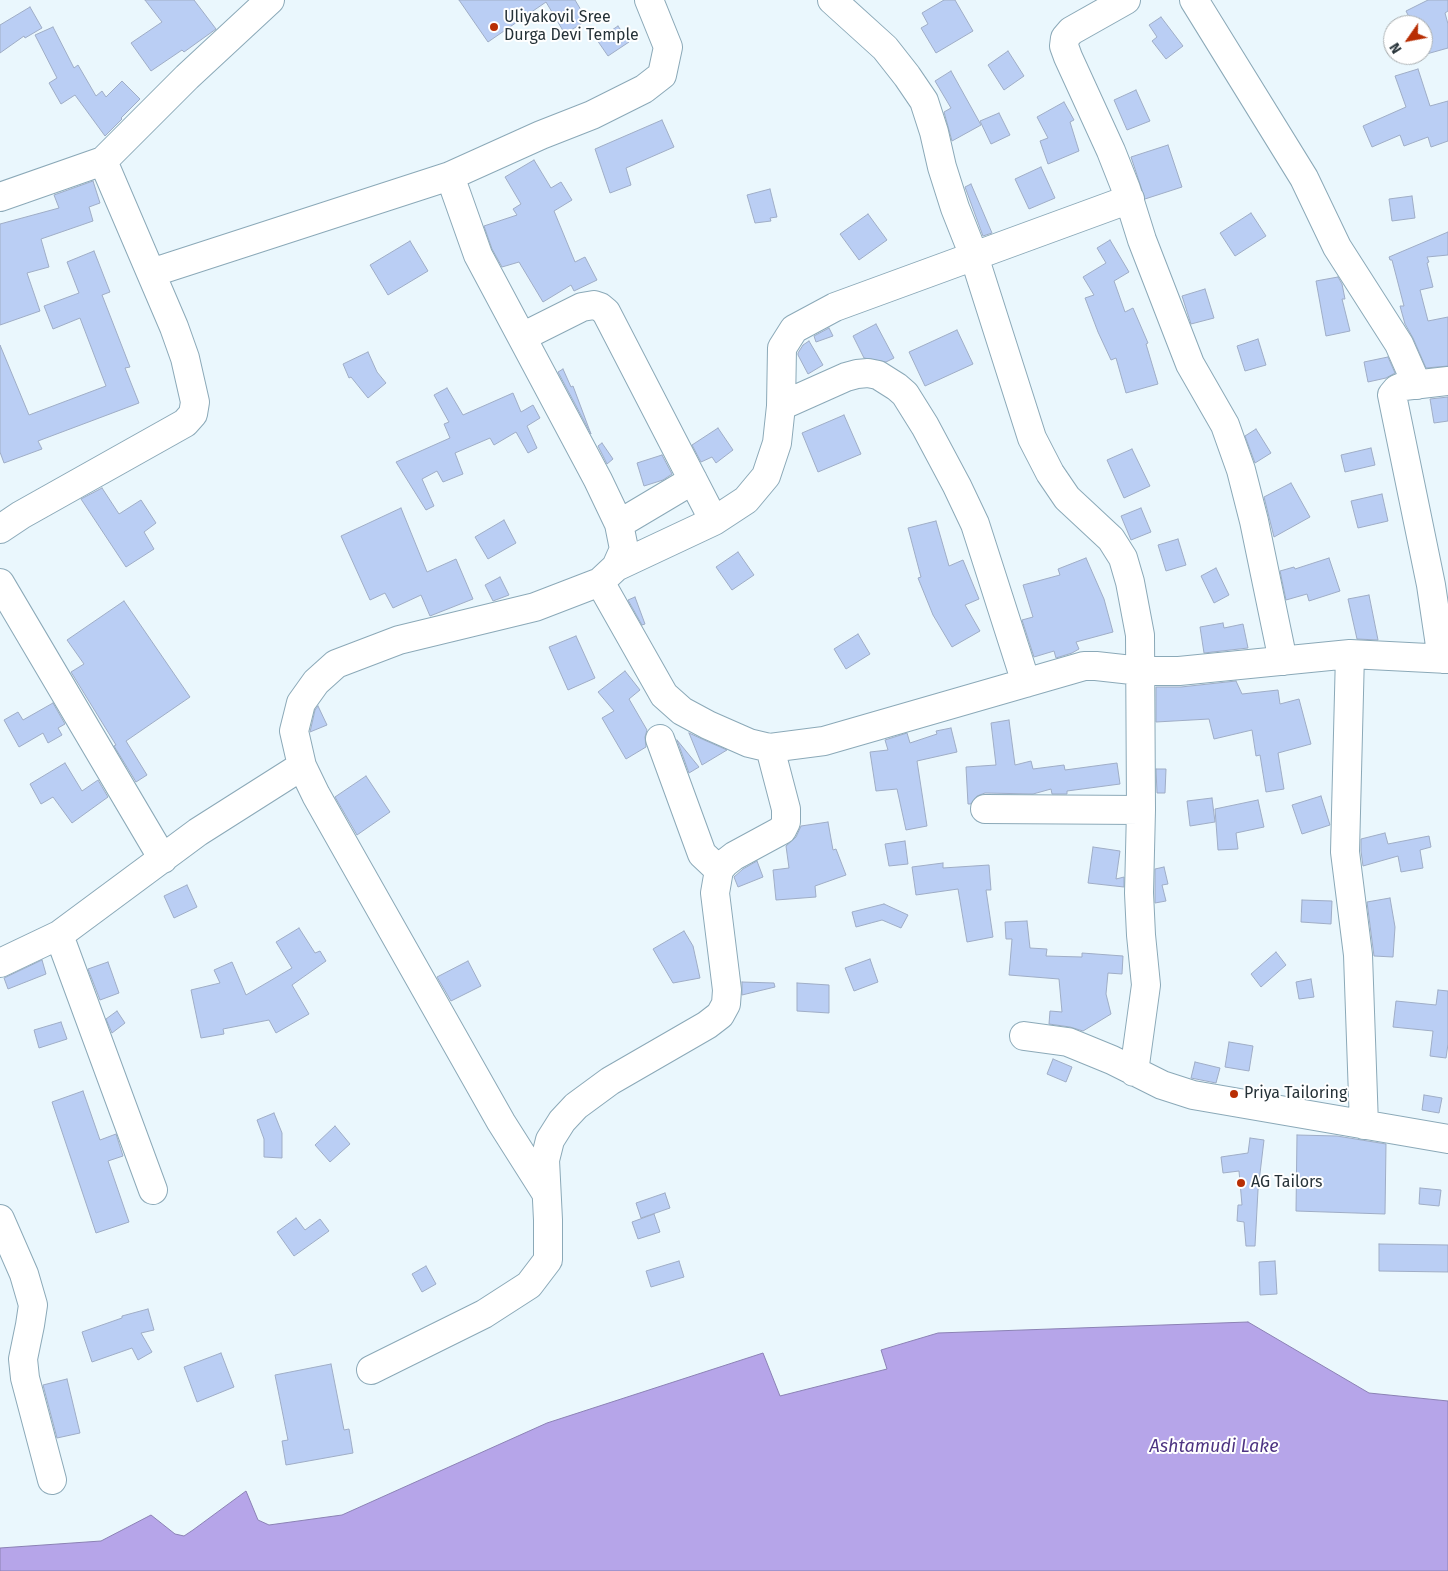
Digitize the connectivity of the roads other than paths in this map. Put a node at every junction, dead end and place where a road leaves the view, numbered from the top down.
1 (270, 0) edge
2 (649, 0) edge
3 (832, 0) edge
4 (1126, 0) edge
5 (1194, 0) edge
6 (103, 160) junction
7 (450, 176) junction
8 (0, 197) edge
9 (1130, 199) junction
10 (974, 256) junction
11 (151, 273) junction
12 (522, 337) junction
13 (1448, 381) edge
14 (1417, 385) junction
15 (781, 406) junction
16 (693, 480) junction
17 (714, 521) junction
18 (619, 524) junction
19 (0, 529) edge
20 (608, 574) junction
21 (0, 583) edge
22 (1350, 654) junction
23 (1445, 659) edge
24 (1283, 661) junction
25 (1141, 671) junction
26 (1026, 683) junction
27 (660, 739) dead end
28 (770, 748) junction
29 (302, 766) junction
30 (985, 809) dead end
31 (1141, 810) junction
32 (163, 859) junction
33 (719, 870) junction
34 (60, 935) junction
35 (0, 962) edge
36 (1024, 1036) dead end
37 (1134, 1072) junction
38 (1364, 1125) junction
39 (1448, 1139) edge
40 (153, 1190) dead end
41 (547, 1194) junction
42 (0, 1219) edge
43 (371, 1370) dead end
44 (52, 1480) dead end

1 - 6 street
2 - 7 street
3 - 10 street
4 - 9 street
5 - 14 street
6 - 8 street
6 - 11 street
7 - 11 street
7 - 12 street
9 - 10 street
9 - 24 street
10 - 15 street
10 - 25 street
11 - 19 street
12 - 16 street
12 - 18 street
13 - 14 street
14 - 23 street
15 - 17 street
15 - 26 street
16 - 17 street
16 - 18 street
17 - 20 street
18 - 20 street
20 - 28 street
20 - 29 street
21 - 32 street
22 - 23 street
22 - 24 street
22 - 38 street
24 - 25 street
25 - 26 street
25 - 31 street
26 - 28 street
27 - 33 street
28 - 33 street
29 - 32 street
29 - 41 street
30 - 31 street
31 - 37 street
32 - 34 street
33 - 41 street
34 - 35 street
34 - 40 street
36 - 37 street
37 - 38 street
38 - 39 street
41 - 43 street
42 - 44 street

